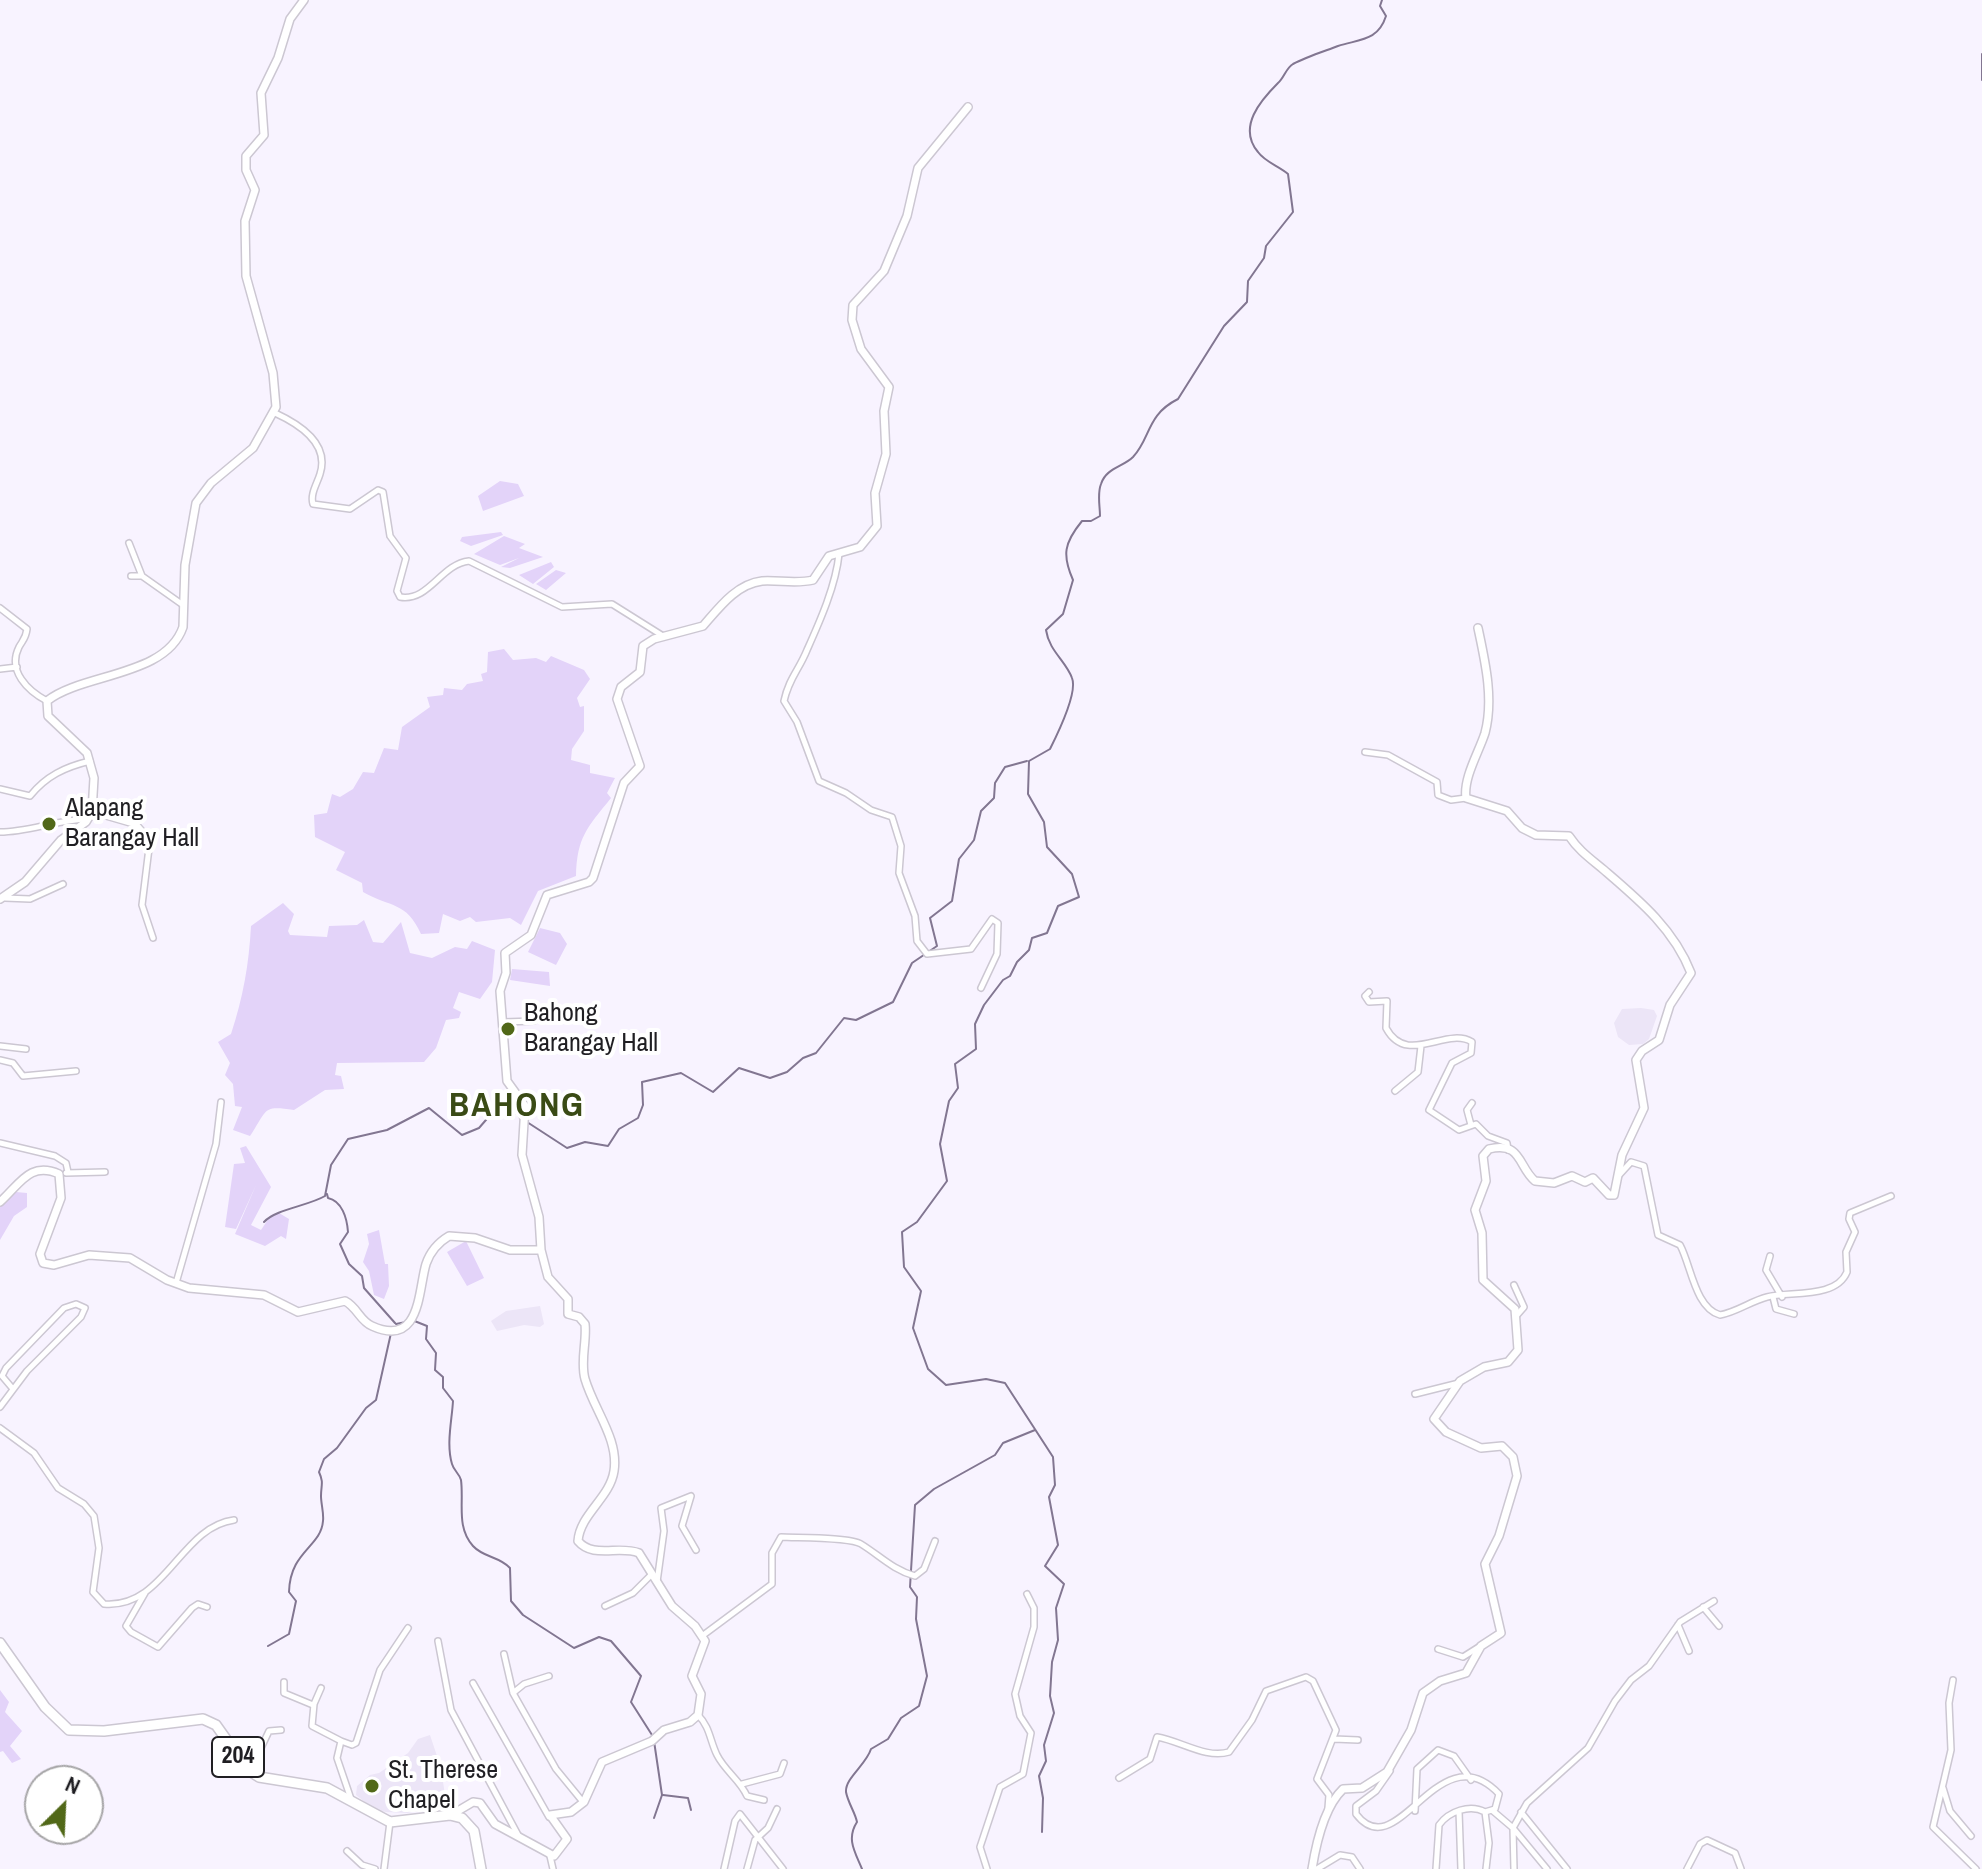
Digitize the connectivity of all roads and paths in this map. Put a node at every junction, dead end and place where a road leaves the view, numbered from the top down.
1 (304, 0) edge
2 (968, 107) dead end
3 (275, 413) junction
4 (129, 543) dead end
5 (839, 554) junction
6 (131, 576) dead end
7 (142, 576) junction
8 (183, 605) junction
9 (0, 608) edge
10 (1478, 628) dead end
11 (664, 636) junction
12 (17, 667) junction
13 (0, 669) edge
14 (47, 701) junction
15 (1365, 752) dead end
16 (90, 761) junction
17 (0, 789) edge
18 (1466, 798) junction
19 (90, 815) junction
20 (0, 832) edge
21 (63, 884) dead end
22 (2, 899) edge
23 (153, 938) dead end
24 (981, 988) dead end
25 (1369, 992) dead end
26 (534, 1021) dead end
27 (504, 1022) junction
28 (0, 1046) edge
29 (1421, 1046) junction
30 (26, 1049) dead end
31 (0, 1060) edge
32 (76, 1071) dead end
33 (1395, 1091) dead end
34 (221, 1102) dead end
35 (1472, 1103) dead end
36 (1471, 1125) junction
37 (0, 1143) edge
38 (1508, 1150) junction
39 (68, 1172) junction
40 (105, 1172) dead end
41 (59, 1174) junction
42 (1620, 1175) junction
43 (1891, 1196) dead end
44 (0, 1202) edge
45 (541, 1250) junction
46 (1770, 1256) dead end
47 (176, 1283) junction
48 (1514, 1285) dead end
49 (1773, 1297) junction
50 (1782, 1297) junction
51 (1794, 1314) dead end
52 (1517, 1315) junction
53 (1459, 1383) junction
54 (13, 1389) junction
55 (1415, 1394) dead end
56 (0, 1407) edge
57 (0, 1428) edge
58 (234, 1520) dead end
59 (935, 1541) dead end
60 (696, 1550) dead end
61 (653, 1574) junction
62 (657, 1583) junction
63 (148, 1589) junction
64 (1027, 1594) dead end
65 (143, 1597) junction
66 (135, 1598) junction
67 (1714, 1601) dead end
68 (605, 1606) dead end
69 (207, 1607) dead end
70 (1703, 1607) junction
71 (1678, 1624) junction
72 (1719, 1626) dead end
73 (408, 1628) dead end
74 (702, 1636) junction
75 (438, 1641) dead end
76 (0, 1643) edge
77 (1482, 1645) junction
78 (1438, 1649) dead end
79 (1689, 1651) dead end
80 (504, 1654) dead end
81 (549, 1676) dead end
82 (1953, 1680) dead end
83 (284, 1682) dead end
84 (473, 1683) dead end
85 (321, 1688) dead end
86 (513, 1693) junction
87 (313, 1705) junction
88 (698, 1715) junction
89 (281, 1730) dead end
90 (1334, 1739) junction
91 (1358, 1740) dead end
92 (341, 1741) junction
93 (784, 1763) dead end
94 (245, 1766) junction
95 (1391, 1768) junction
96 (1119, 1778) dead end
97 (1472, 1780) junction
98 (742, 1784) junction
99 (1942, 1787) junction
100 (351, 1800) junction
101 (764, 1800) dead end
102 (584, 1802) junction
103 (777, 1809) dead end
104 (1414, 1811) junction
105 (1459, 1811) junction
106 (1493, 1811) junction
107 (1485, 1812) junction
108 (1521, 1812) junction
109 (1328, 1814) junction
110 (450, 1815) junction
111 (549, 1817) junction
112 (390, 1822) junction
113 (1513, 1828) junction
114 (758, 1835) junction
115 (518, 1836) junction
116 (1971, 1836) dead end
117 (347, 1851) dead end
118 (550, 1856) junction
119 (381, 1869) edge
120 (481, 1869) edge
121 (553, 1869) edge
122 (724, 1869) edge
123 (747, 1869) edge
124 (783, 1869) edge
125 (987, 1869) edge
126 (1315, 1869) edge
127 (1360, 1869) edge
128 (1436, 1869) edge
129 (1461, 1869) edge
130 (1486, 1869) edge
131 (1514, 1869) edge
132 (1547, 1869) edge
133 (1567, 1869) edge
134 (1687, 1869) edge
135 (1741, 1869) edge
136 (1976, 1869) edge

1 - 3 street
2 - 5 street
3 - 8 street
3 - 11 street
4 - 7 street
5 - 11 street
5 - 24 street
6 - 7 street
7 - 8 street
8 - 14 street
9 - 12 street
10 - 18 street
11 - 27 street
12 - 13 street
12 - 14 street
14 - 16 street
15 - 18 street
16 - 17 street
16 - 19 street
18 - 42 street
19 - 20 street
19 - 22 street
19 - 23 street
21 - 22 street
25 - 29 street
26 - 27 street
27 - 45 street
28 - 30 street
29 - 33 street
29 - 36 street
31 - 32 street
34 - 47 street
35 - 36 street
36 - 38 street
37 - 39 street
38 - 42 street
38 - 52 street
39 - 40 street
39 - 41 street
41 - 44 street
41 - 47 street
42 - 49 street
43 - 50 street
45 - 47 street
45 - 61 street
46 - 50 street
48 - 52 street
49 - 50 street
49 - 51 street
52 - 53 street
53 - 55 street
53 - 77 street
54 - 54 street
54 - 56 street
57 - 66 street
58 - 63 street
59 - 74 street
60 - 62 street
61 - 62 street
61 - 68 street
62 - 74 street
63 - 65 street
63 - 66 street
64 - 125 street
65 - 66 street
65 - 69 street
67 - 70 street
70 - 71 street
70 - 72 street
71 - 79 street
71 - 108 street
73 - 92 street
74 - 88 street
75 - 115 street
76 - 94 highway, 204
77 - 78 street
77 - 95 street
80 - 86 street
81 - 86 street
82 - 99 street
83 - 87 street
84 - 111 street
85 - 87 street
86 - 102 street
87 - 92 street
88 - 98 street
88 - 102 street
89 - 94 street
90 - 91 street
90 - 96 street
90 - 109 street
92 - 100 street
93 - 98 street
94 - 100 highway, 204
95 - 104 street
95 - 109 street
97 - 104 street
97 - 104 street
97 - 106 street
98 - 101 street
99 - 116 street
99 - 136 street
100 - 112 highway, 204
102 - 111 street
103 - 114 street
105 - 107 street
105 - 128 street
105 - 129 street
106 - 107 street
106 - 113 street
107 - 130 street
108 - 113 street
108 - 133 street
109 - 126 street
110 - 112 highway
110 - 115 street
110 - 120 highway
111 - 118 street
112 - 119 street
113 - 131 street
113 - 132 street
114 - 122 street
114 - 123 street
114 - 124 street
115 - 118 street
117 - 119 street
118 - 121 street
126 - 127 street
134 - 135 street

